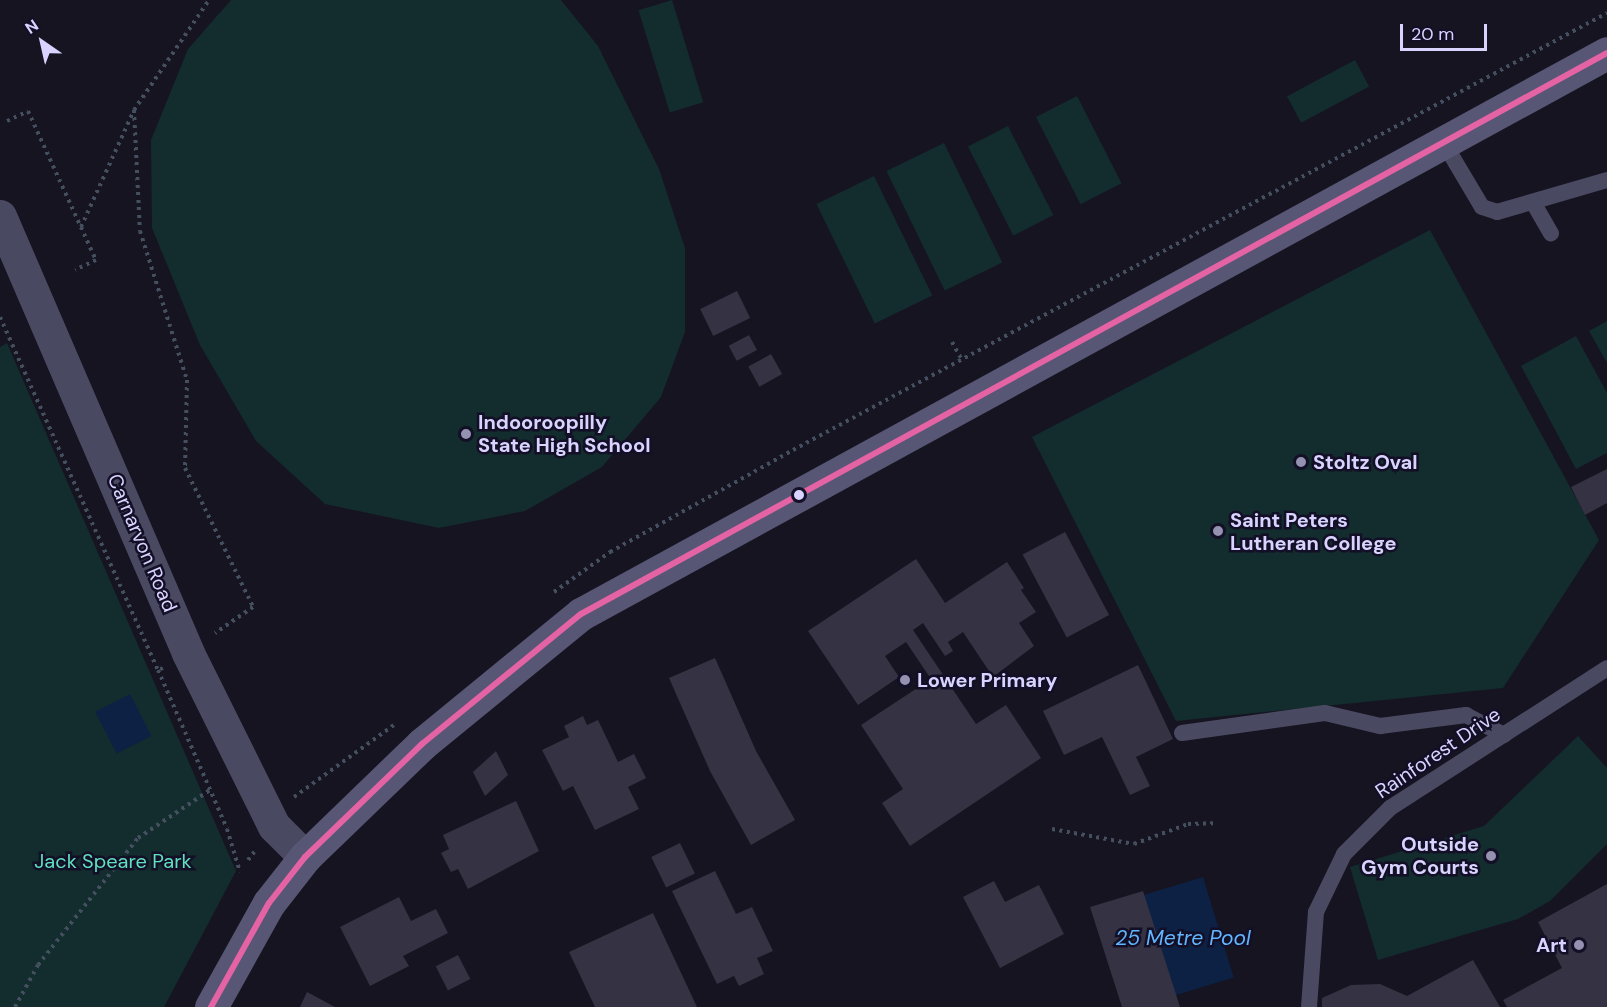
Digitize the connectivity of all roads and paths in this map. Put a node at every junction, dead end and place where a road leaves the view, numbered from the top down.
1 (208, 0) edge
2 (1607, 53) edge
3 (134, 110) junction
4 (7, 121) dead end
5 (1444, 143) junction
6 (1607, 180) edge
7 (1534, 204) junction
8 (0, 216) edge
9 (81, 227) junction
10 (1551, 234) dead end
11 (75, 270) dead end
12 (0, 316) edge
13 (952, 342) dead end
14 (962, 360) dead end
15 (951, 365) dead end
16 (954, 371) dead end
17 (215, 633) dead end
18 (171, 665) dead end
19 (1607, 668) edge
20 (158, 670) junction
21 (1182, 733) dead end
22 (1503, 735) junction
23 (210, 790) junction
24 (1213, 823) dead end
25 (1052, 829) dead end
26 (305, 857) junction
27 (240, 872) dead end
28 (15, 1007) edge
29 (211, 1007) edge
30 (1308, 1007) edge

1 - 3 path
2 - 5 main road
3 - 9 path
3 - 17 path
4 - 9 path
5 - 7 lane
5 - 26 main road
6 - 7 lane
7 - 10 lane
8 - 26 street, Carnarvon Road
9 - 11 path
12 - 20 path
13 - 14 path
15 - 16 path
18 - 20 path
19 - 22 lane, Rainforest Drive
20 - 23 path
21 - 22 lane
22 - 30 lane, Rainforest Drive
23 - 27 path
23 - 28 path
24 - 25 path
26 - 29 main road

